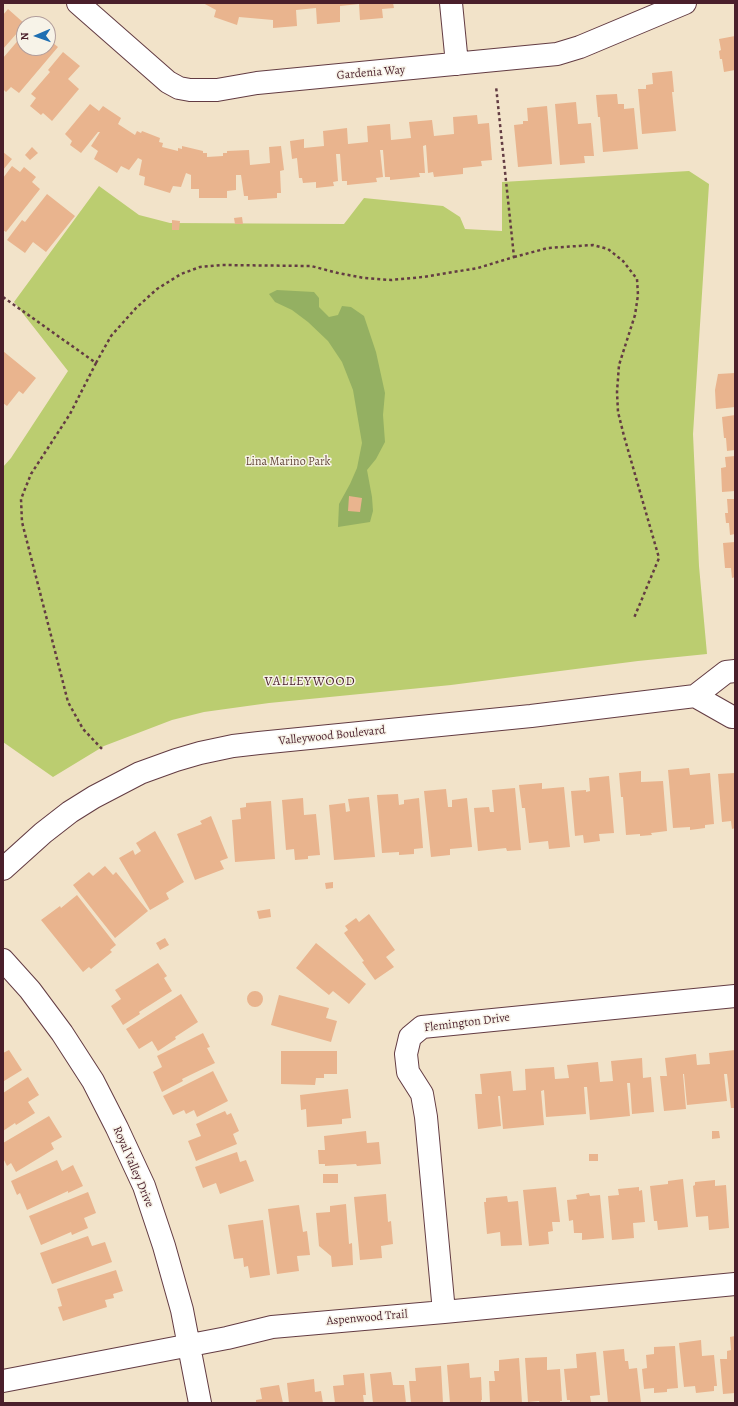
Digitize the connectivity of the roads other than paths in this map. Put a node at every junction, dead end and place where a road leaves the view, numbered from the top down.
1 (78, 3) edge
2 (451, 3) edge
3 (685, 3) edge
4 (457, 64) junction
5 (735, 671) edge
6 (695, 696) junction
7 (735, 717) edge
8 (3, 869) edge
9 (3, 960) edge
10 (735, 996) edge
11 (735, 1284) edge
12 (444, 1312) junction
13 (189, 1345) junction
14 (3, 1381) edge
15 (200, 1403) edge

1 - 4 street, Gardenia Way
2 - 4 street
3 - 4 street, Gardenia Way
5 - 6 street
6 - 7 street
6 - 8 street, Valleywood Boulevard
9 - 13 street, Royal Valley Drive
10 - 12 street, Flemington Drive
11 - 12 street, Aspenwood Trail
12 - 13 street, Aspenwood Trail
13 - 14 street, Aspenwood Trail
13 - 15 street, Royal Valley Drive

